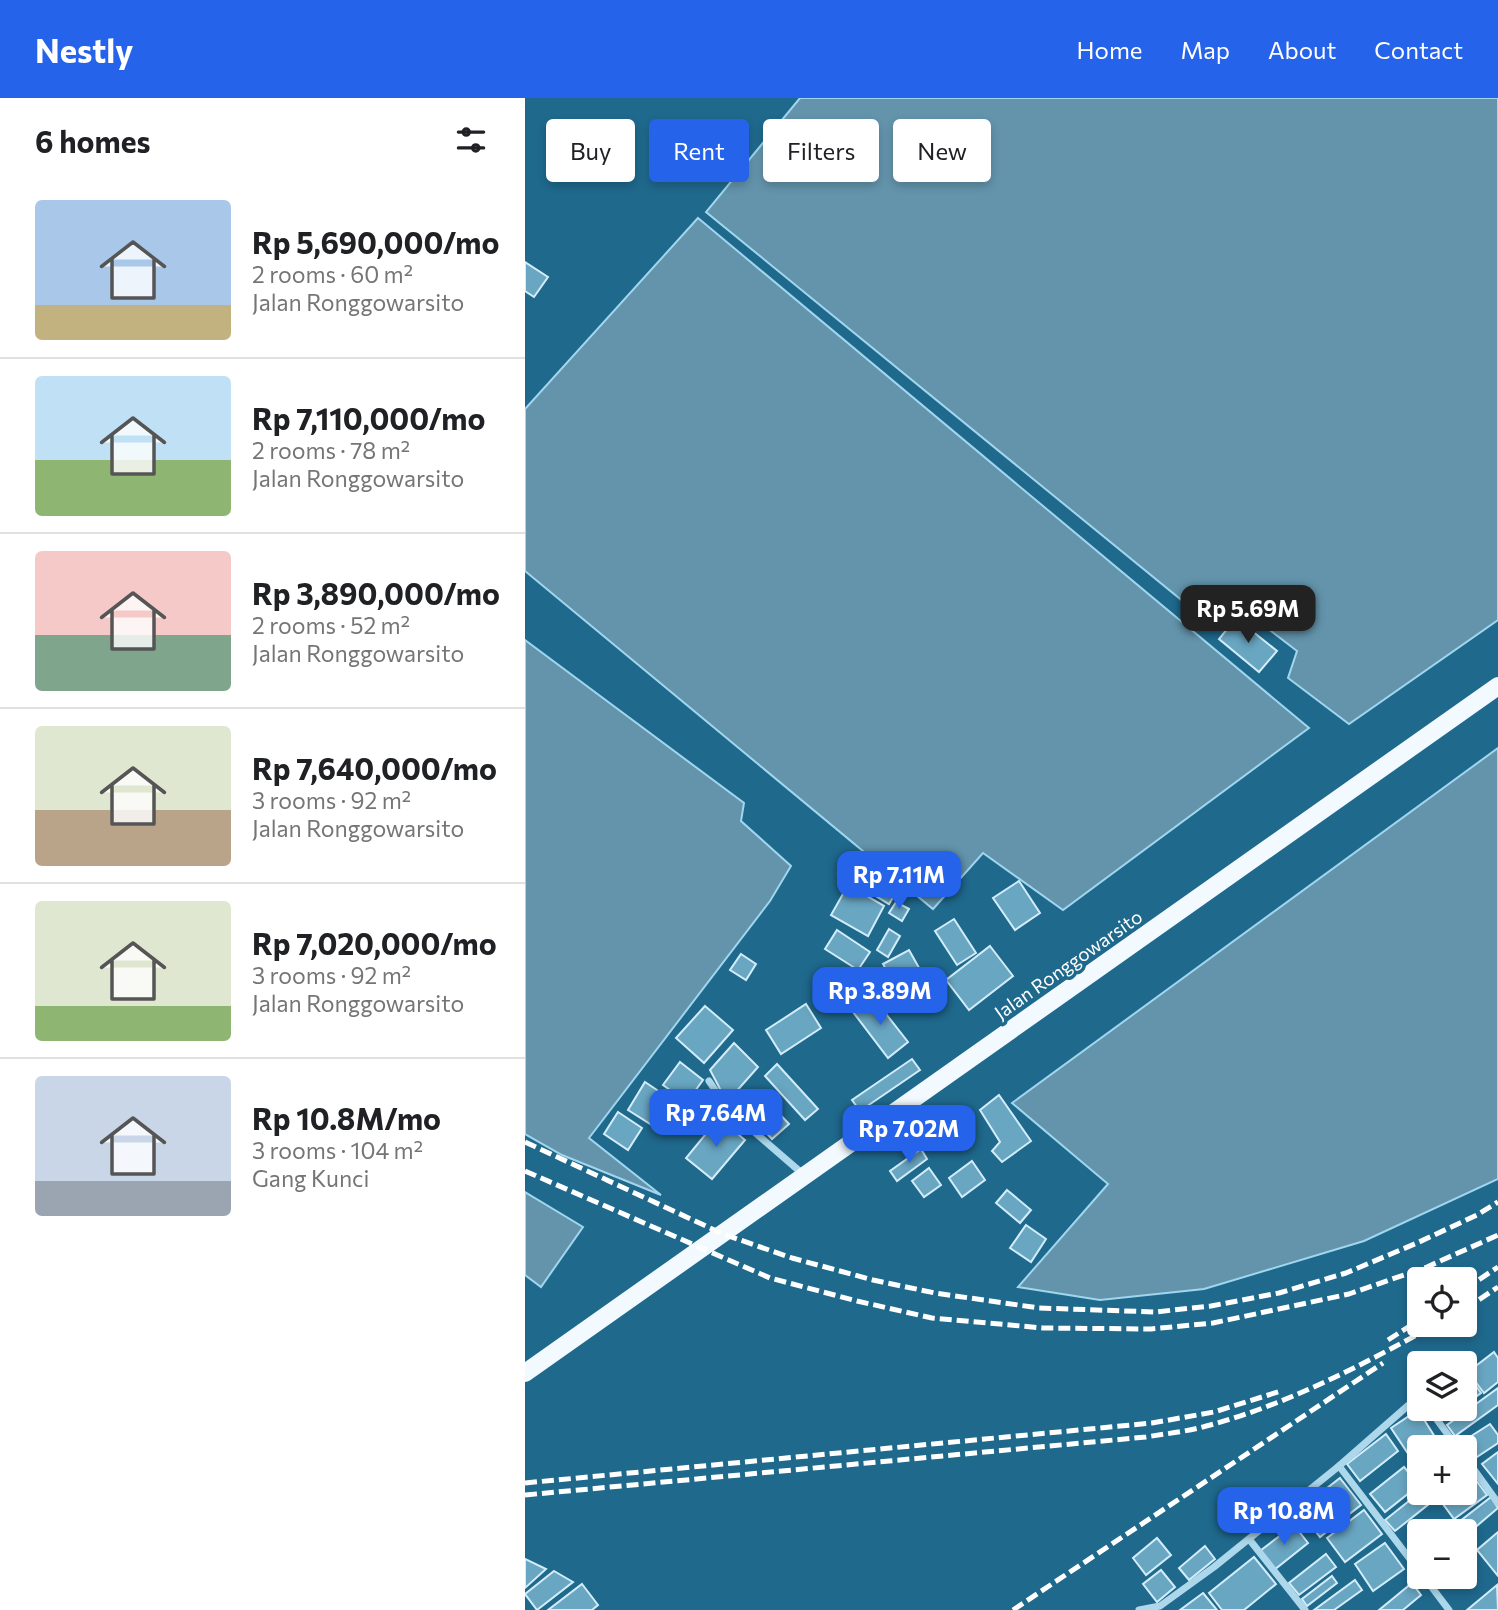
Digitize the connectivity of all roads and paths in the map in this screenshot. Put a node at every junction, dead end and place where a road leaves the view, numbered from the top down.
1 (1498, 686) edge
2 (709, 1080) dead end
3 (805, 1176) junction
4 (525, 1373) edge
5 (1407, 1406) edge
6 (1438, 1421) edge
7 (1449, 1435) edge
8 (1339, 1466) junction
9 (1477, 1474) edge
10 (1498, 1503) edge
11 (1249, 1539) junction
12 (1407, 1555) edge
13 (1432, 1589) edge
14 (1161, 1608) edge
15 (1139, 1610) edge
16 (1305, 1610) edge
17 (1449, 1610) edge

1 - 3 main road, Jalan Ronggowarsito
2 - 3 street
3 - 4 main road, Jalan Ronggowarsito
5 - 8 street
6 - 7 street
8 - 11 street
8 - 12 street
9 - 10 street
11 - 14 street
11 - 16 street
13 - 17 street
14 - 15 street

